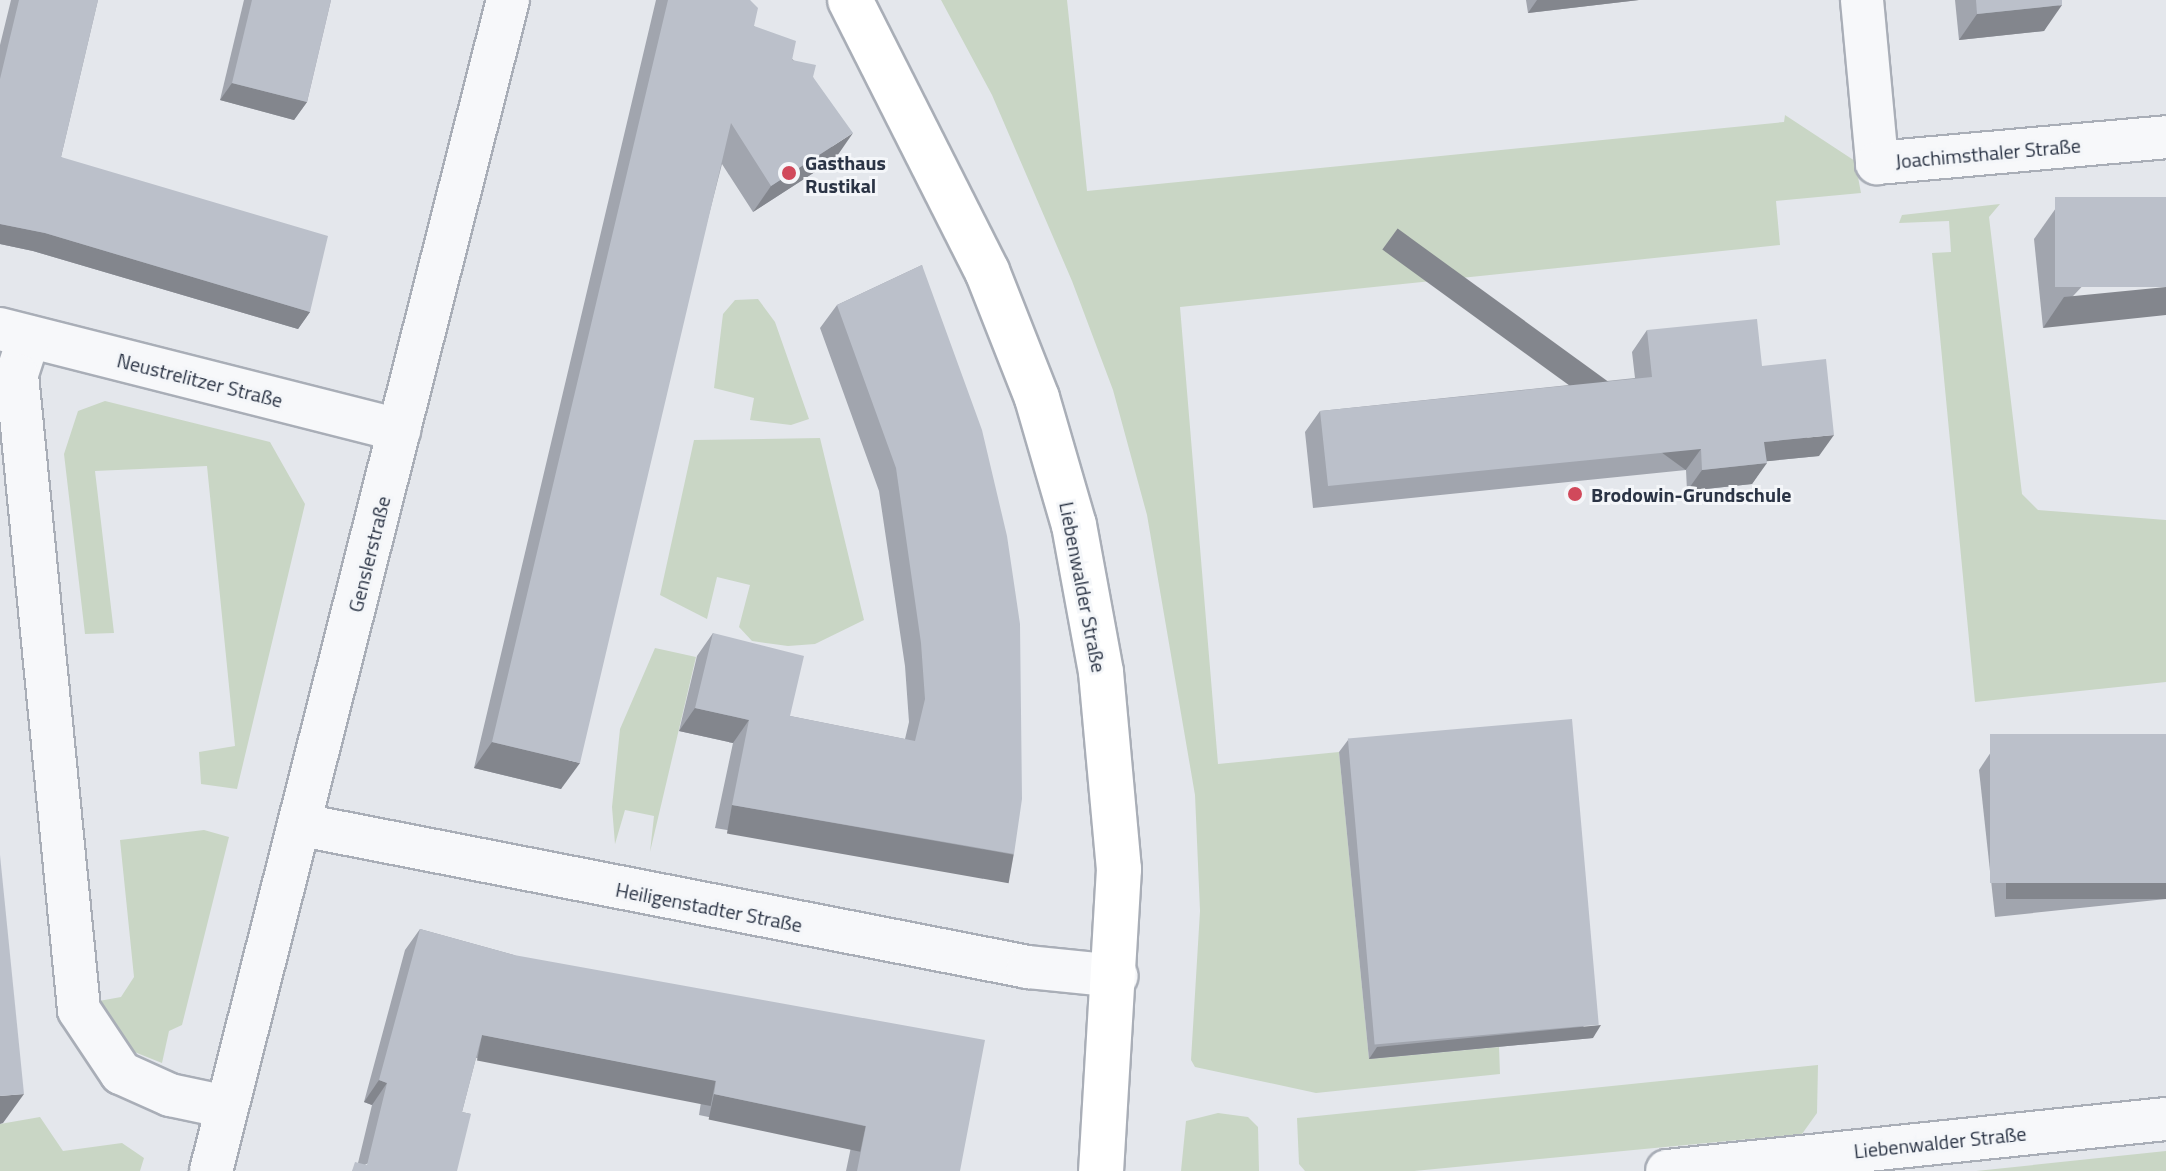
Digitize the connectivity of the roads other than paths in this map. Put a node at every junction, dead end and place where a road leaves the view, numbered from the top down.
1 (508, 0) edge
2 (850, 0) edge
3 (1862, 0) edge
4 (2166, 137) edge
5 (14, 333) edge
6 (399, 430) junction
7 (302, 825) junction
8 (1117, 976) junction
9 (227, 1107) junction
10 (2166, 1119) edge
11 (211, 1171) edge
12 (1101, 1171) edge
13 (1667, 1171) edge

1 - 6 street, Genslerstraße
2 - 8 street, Liebenwalder Straße
3 - 4 street, Joachimsthaler Straße
5 - 6 street, Neustrelitzer Straße
5 - 9 street
6 - 7 street, Genslerstraße
7 - 8 street, Heiligenstadter Straße
7 - 9 street, Genslerstraße
8 - 12 street, Liebenwalder Straße
9 - 11 street, Genslerstraße
10 - 13 street, Liebenwalder Straße

